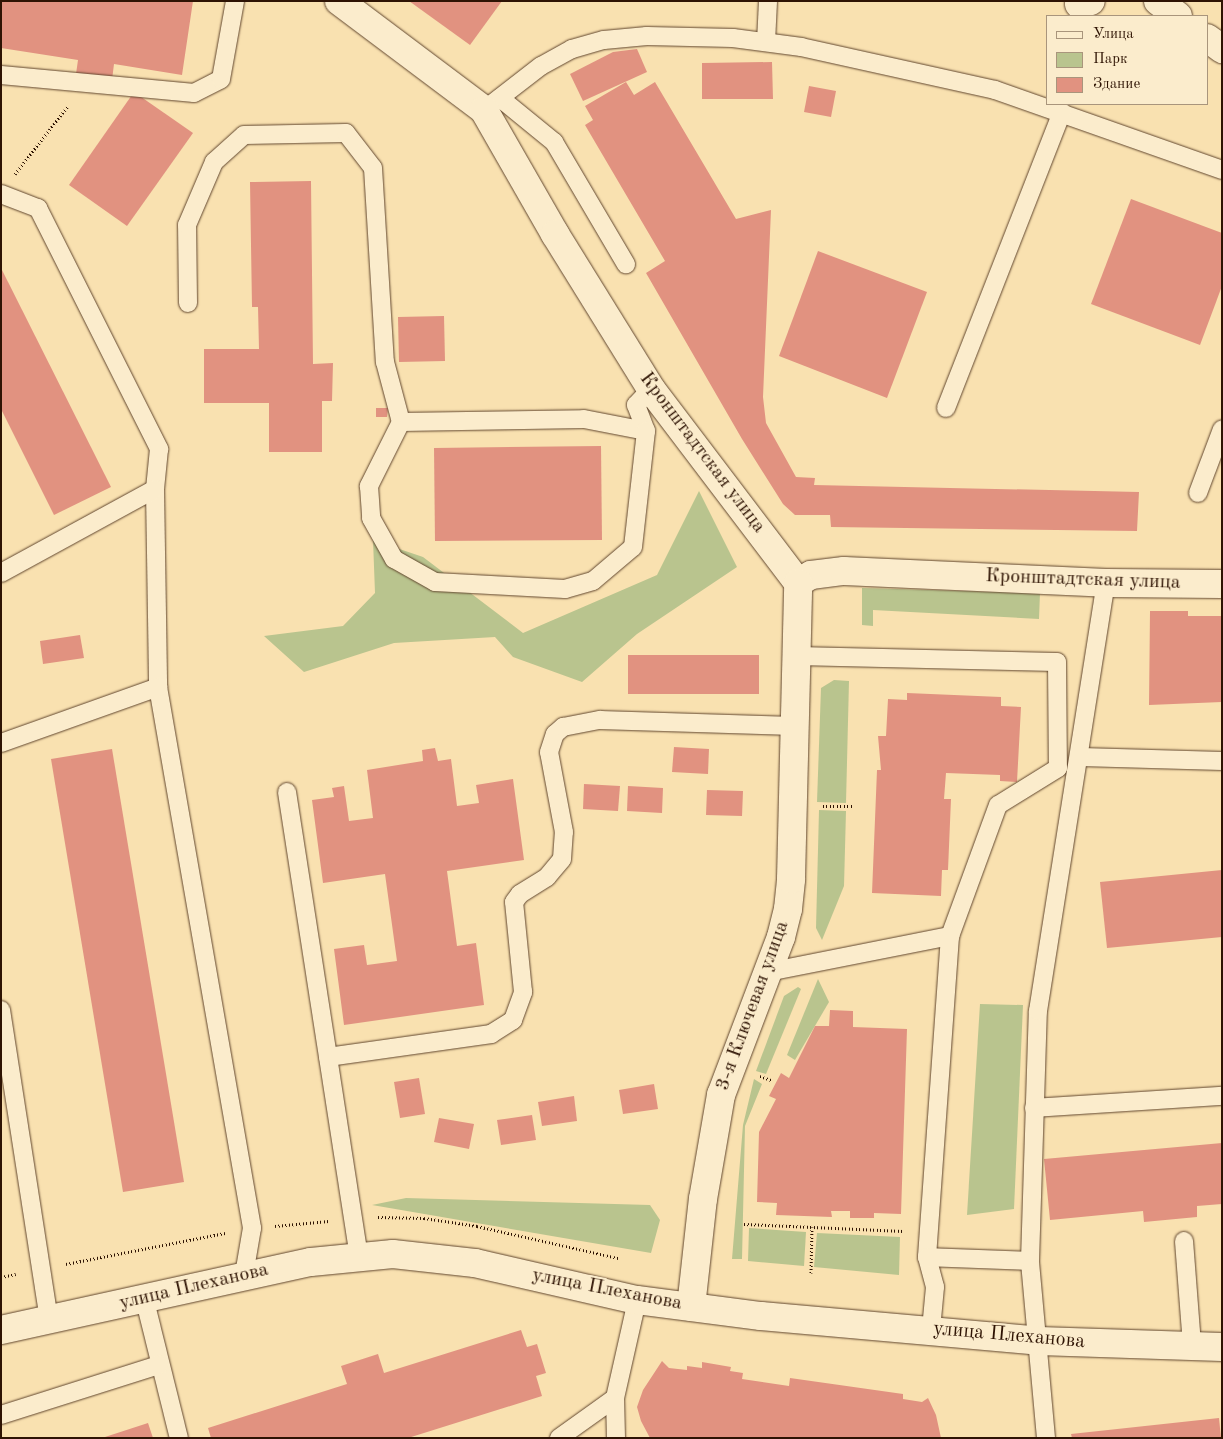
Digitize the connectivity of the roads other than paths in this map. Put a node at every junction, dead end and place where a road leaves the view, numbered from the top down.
1 (235, 1) edge
2 (339, 1) edge
3 (768, 1) edge
4 (1158, 1) edge
5 (1177, 15) edge
6 (1208, 39) edge
7 (766, 42) junction
8 (1222, 49) edge
9 (1, 74) edge
10 (492, 104) junction
11 (1062, 112) junction
12 (1222, 170) edge
13 (1, 194) edge
14 (626, 264) dead end
15 (188, 303) dead end
16 (650, 389) junction
17 (946, 408) dead end
18 (401, 422) junction
19 (1222, 429) edge
20 (646, 431) junction
21 (154, 489) junction
22 (1198, 493) dead end
23 (1, 573) edge
24 (798, 583) junction
25 (1106, 583) junction
26 (1222, 584) edge
27 (795, 656) junction
28 (158, 687) junction
29 (793, 726) junction
30 (1, 744) edge
31 (1081, 757) junction
32 (1222, 760) edge
33 (287, 792) dead end
34 (950, 936) junction
35 (768, 972) junction
36 (1, 1010) edge
37 (328, 1057) junction
38 (1222, 1096) edge
39 (1034, 1108) junction
40 (1184, 1241) dead end
41 (359, 1255) junction
42 (927, 1257) junction
43 (1030, 1261) junction
44 (244, 1275) junction
45 (144, 1297) junction
46 (637, 1300) junction
47 (691, 1307) junction
48 (49, 1321) junction
49 (931, 1329) junction
50 (1, 1330) edge
51 (1040, 1341) junction
52 (1192, 1346) junction
53 (1222, 1347) edge
54 (159, 1365) junction
55 (615, 1398) junction
56 (1, 1415) edge
57 (178, 1438) edge
58 (559, 1438) edge
59 (616, 1438) edge
60 (1046, 1438) edge

1 - 9 lane
2 - 10 street, Кронштадтская улица
3 - 7 lane
4 - 5 street
6 - 8 street
7 - 10 lane
7 - 11 lane
10 - 14 lane
10 - 16 street, Кронштадтская улица
11 - 12 lane
11 - 17 lane
13 - 21 lane
15 - 18 lane
16 - 20 lane
16 - 24 street, Кронштадтская улица
18 - 20 lane
18 - 20 lane
19 - 22 lane
21 - 23 lane
21 - 28 lane
24 - 25 street, Кронштадтская улица
24 - 27 street, 3-я Ключевая улица
25 - 26 street, Кронштадтская улица
25 - 31 lane
27 - 29 street, 3-я Ключевая улица
27 - 34 lane
28 - 30 lane
28 - 44 lane
29 - 35 street, 3-я Ключевая улица
29 - 37 lane
31 - 32 lane
31 - 39 lane
33 - 37 lane
34 - 35 lane
34 - 42 lane
35 - 47 street, 3-я Ключевая улица
36 - 48 lane
37 - 41 lane
38 - 39 lane
39 - 43 lane
40 - 52 lane
41 - 44 street, улица Плеханова
41 - 46 street, улица Плеханова
42 - 43 lane
42 - 49 lane
43 - 51 lane
44 - 45 street, улица Плеханова
45 - 48 street, улица Плеханова
45 - 54 lane
46 - 47 street, улица Плеханова
46 - 55 lane
47 - 49 street, улица Плеханова
48 - 50 street, улица Плеханова
49 - 51 street, улица Плеханова
51 - 52 street, улица Плеханова
51 - 60 lane
52 - 53 street, улица Плеханова
54 - 56 lane
54 - 57 lane
55 - 58 lane
55 - 59 lane

